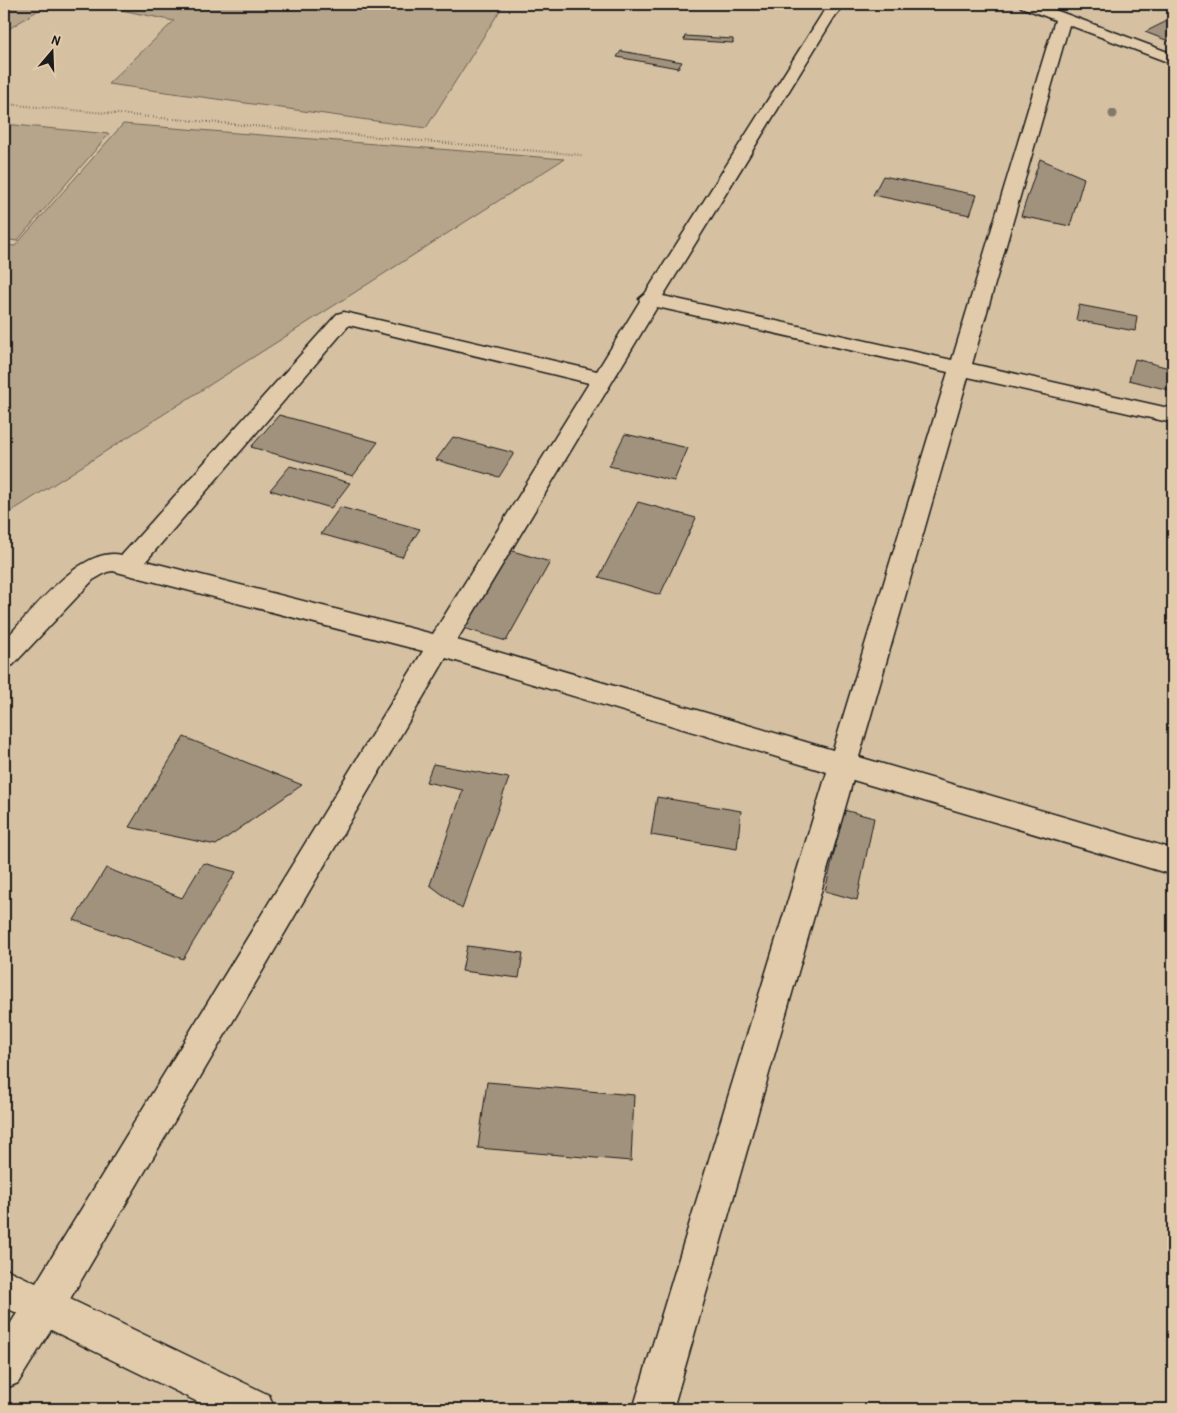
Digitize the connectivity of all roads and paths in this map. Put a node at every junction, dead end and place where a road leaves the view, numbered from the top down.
1 (838, 4) edge
2 (1026, 4) edge
3 (1063, 19) junction
4 (1173, 59) edge
5 (4, 104) edge
6 (582, 154) dead end
7 (649, 299) junction
8 (960, 369) junction
9 (601, 379) junction
10 (1173, 416) edge
11 (127, 566) junction
12 (438, 645) junction
13 (4, 658) edge
14 (843, 764) junction
15 (1173, 862) edge
16 (4, 1287) edge
17 (44, 1306) junction
18 (4, 1369) edge
19 (255, 1409) edge
20 (653, 1409) edge

1 - 7 street
2 - 3 street
3 - 4 street
3 - 8 street
5 - 6 path
7 - 8 street
7 - 9 street
8 - 10 street
8 - 14 street
9 - 11 street
9 - 12 street
11 - 12 street
11 - 13 street
12 - 14 street
12 - 17 street
14 - 15 street
14 - 20 street
16 - 17 street
17 - 18 street
17 - 19 street

